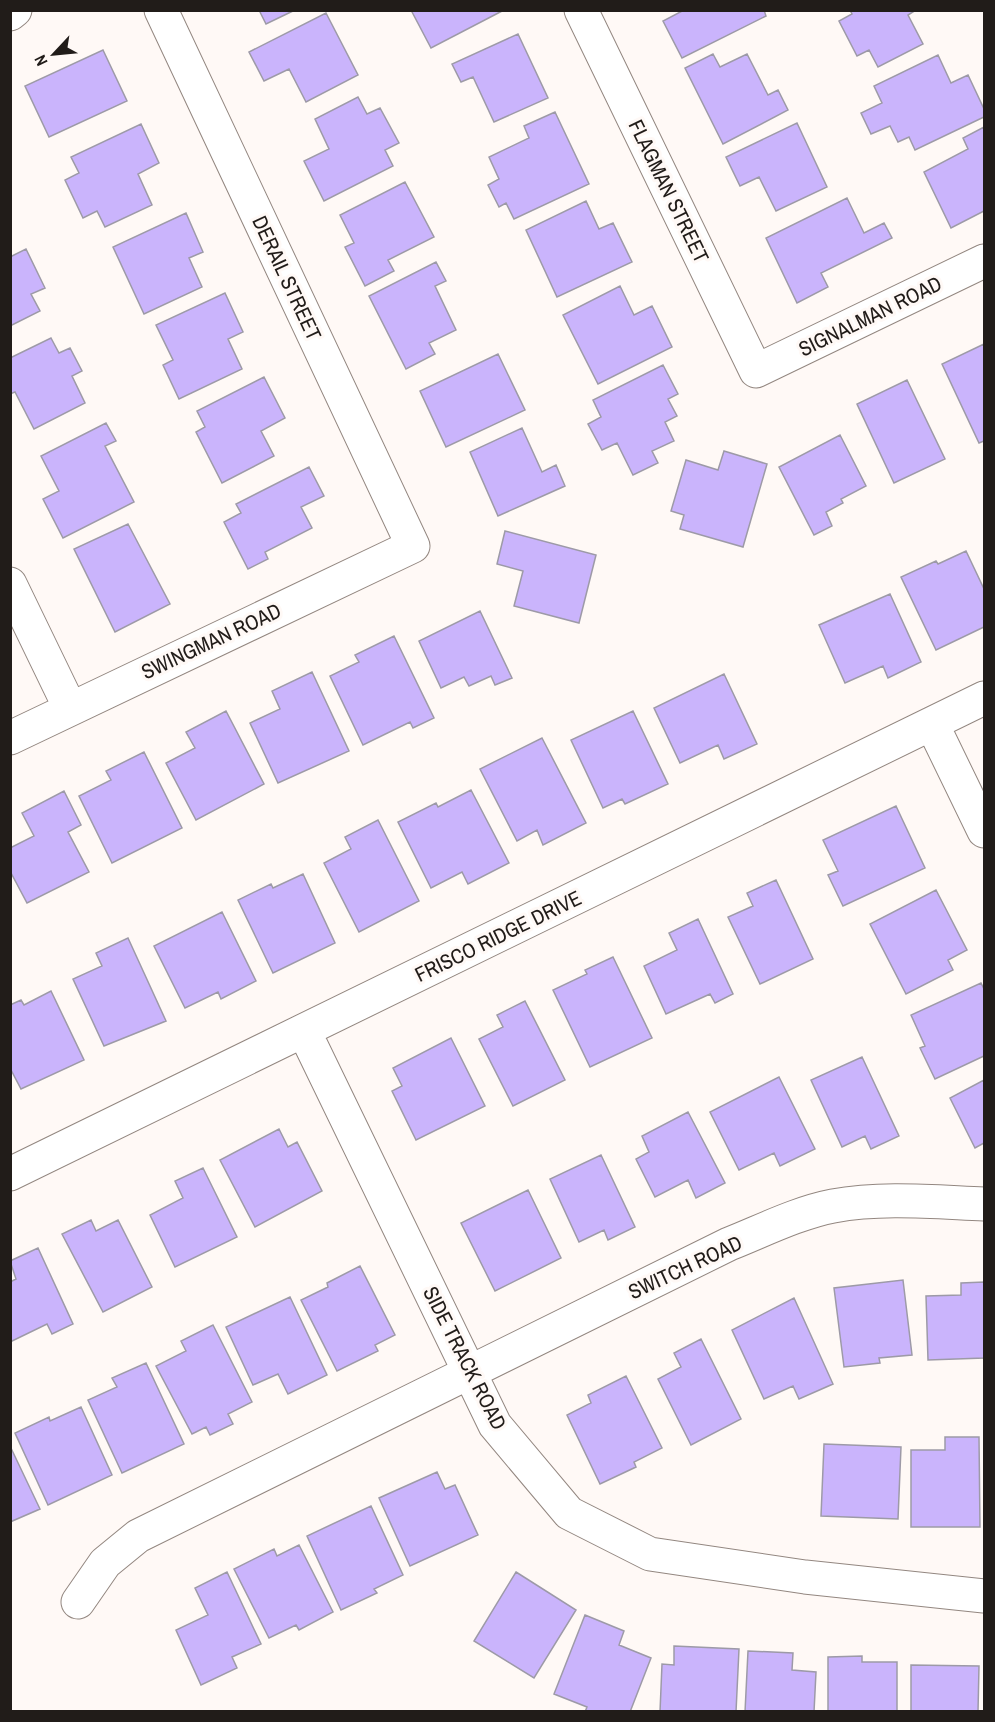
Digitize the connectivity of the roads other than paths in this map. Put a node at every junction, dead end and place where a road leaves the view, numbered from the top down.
1 (15, 10) edge
2 (160, 10) edge
3 (581, 10) edge
4 (10, 14) edge
5 (984, 261) edge
6 (756, 371) joint
7 (413, 546) joint
8 (10, 584) edge
9 (984, 698) edge
10 (70, 708) junction
11 (932, 724) junction
12 (10, 738) edge
13 (984, 831) edge
14 (304, 1031) junction
15 (10, 1174) edge
16 (984, 1204) edge
17 (469, 1371) junction
18 (984, 1596) edge
19 (78, 1602) dead end

1 - 4 street
2 - 7 street, DERAIL STREET
3 - 6 street, FLAGMAN STREET
5 - 6 street, SIGNALMAN ROAD
7 - 10 street, SWINGMAN ROAD
8 - 10 street
9 - 11 street, FRISCO RIDGE DRIVE
10 - 12 street, SWINGMAN ROAD
11 - 13 street
11 - 14 street, FRISCO RIDGE DRIVE
14 - 15 street, FRISCO RIDGE DRIVE
14 - 17 street, SIDE TRACK ROAD
16 - 17 street, SWITCH ROAD
17 - 18 street, SIDE TRACK ROAD
17 - 19 street, SWITCH ROAD

